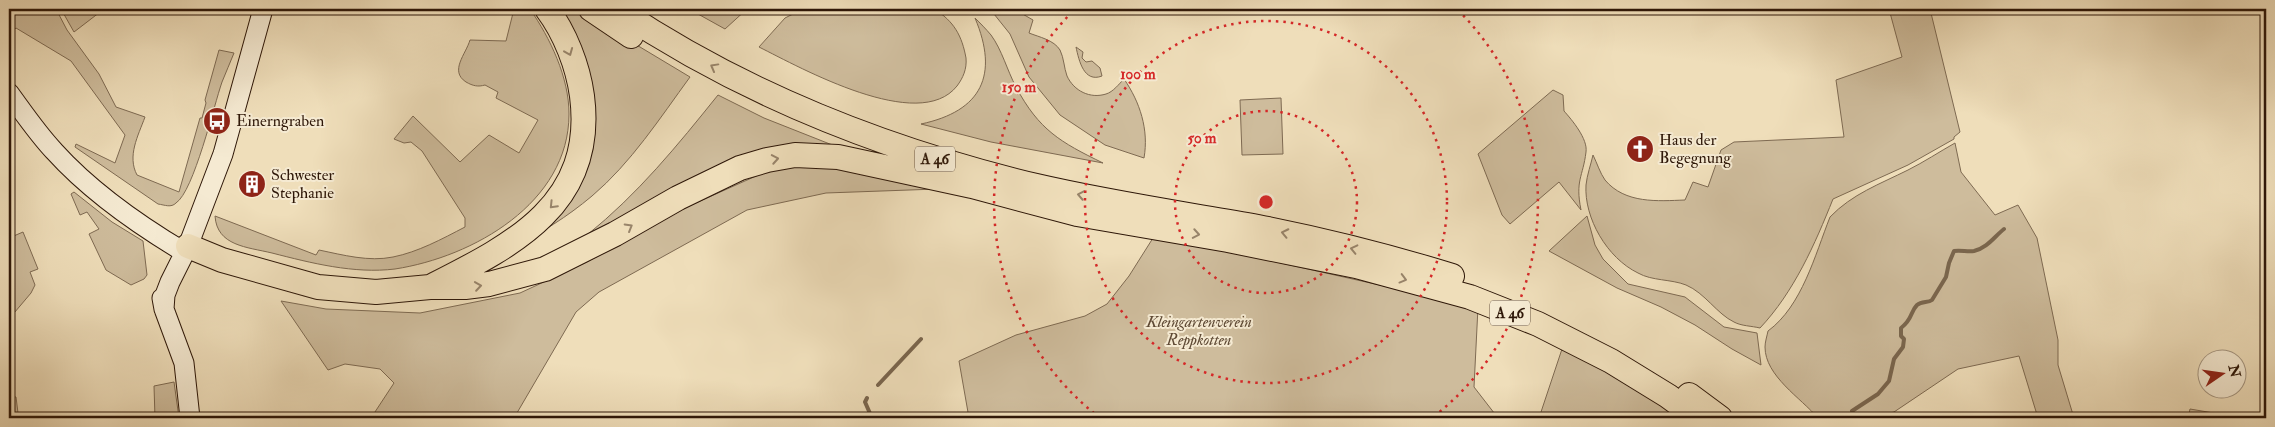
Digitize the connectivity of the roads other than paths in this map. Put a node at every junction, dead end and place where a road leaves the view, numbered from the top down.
1 (263, 9) edge
2 (547, 9) edge
3 (591, 9) edge
4 (617, 9) edge
5 (674, 53) junction
6 (744, 92) junction
7 (9, 93) edge
8 (972, 186) junction
9 (1138, 215) junction
10 (183, 247) junction
11 (430, 287) junction
12 (190, 418) edge
13 (1698, 418) edge
14 (1720, 418) edge

1 - 10 main road
2 -> 11 highway
3 - 5 highway, A 46
4 - 5 highway, A 46
5 - 6 highway, A 46
6 - 8 highway, A 46
9 -> 6 highway, A 46
7 - 10 main road
8 - 9 highway, A 46
11 -> 8 highway
9 -> 13 highway, A 46
14 -> 9 highway, A 46
10 - 11 highway
10 - 12 main road

